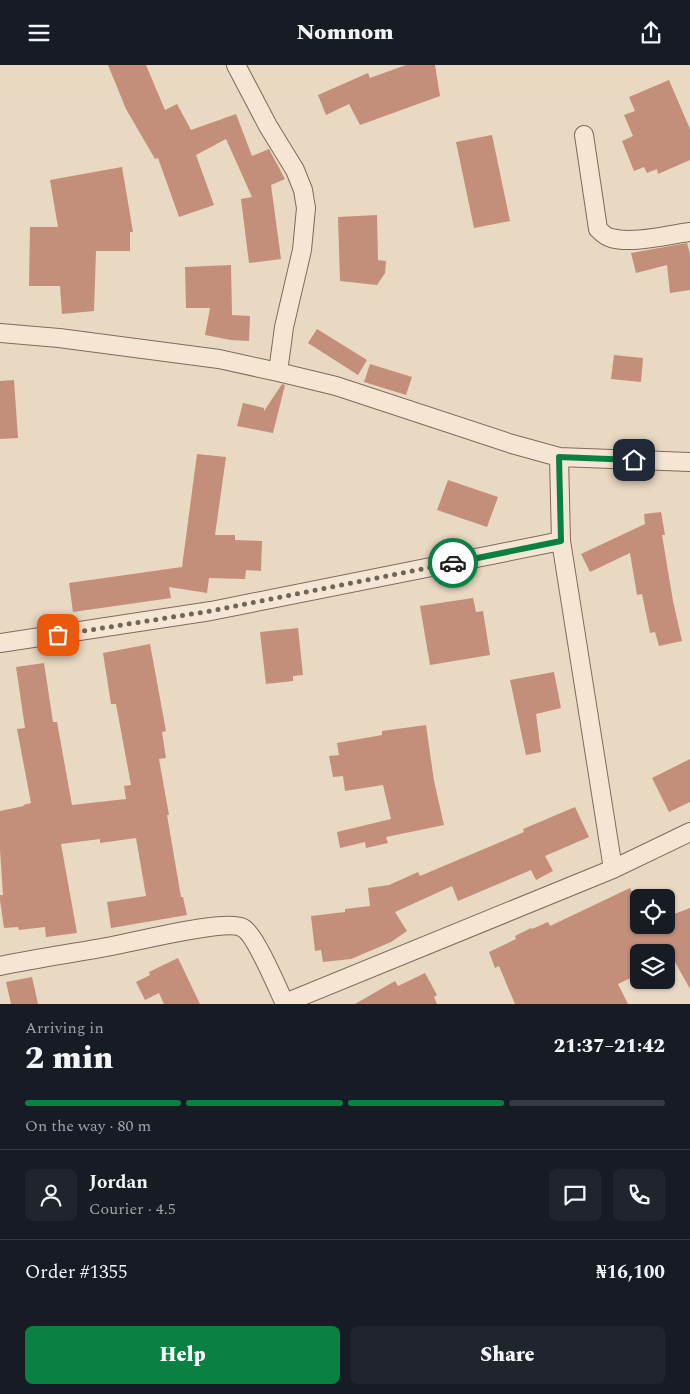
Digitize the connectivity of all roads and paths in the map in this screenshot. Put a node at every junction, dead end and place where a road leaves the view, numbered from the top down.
1 (236, 65) edge
2 (584, 135) dead end
3 (690, 232) edge
4 (0, 333) edge
5 (278, 372) junction
6 (559, 457) junction
7 (690, 462) edge
8 (561, 541) junction
9 (0, 643) edge
10 (690, 832) edge
11 (613, 869) junction
12 (0, 966) edge
13 (285, 1004) edge

1 - 5 street
2 - 3 street
4 - 5 street
5 - 6 street
6 - 7 street
6 - 8 street
8 - 9 street
8 - 11 street
10 - 11 street
11 - 13 street
12 - 13 street

